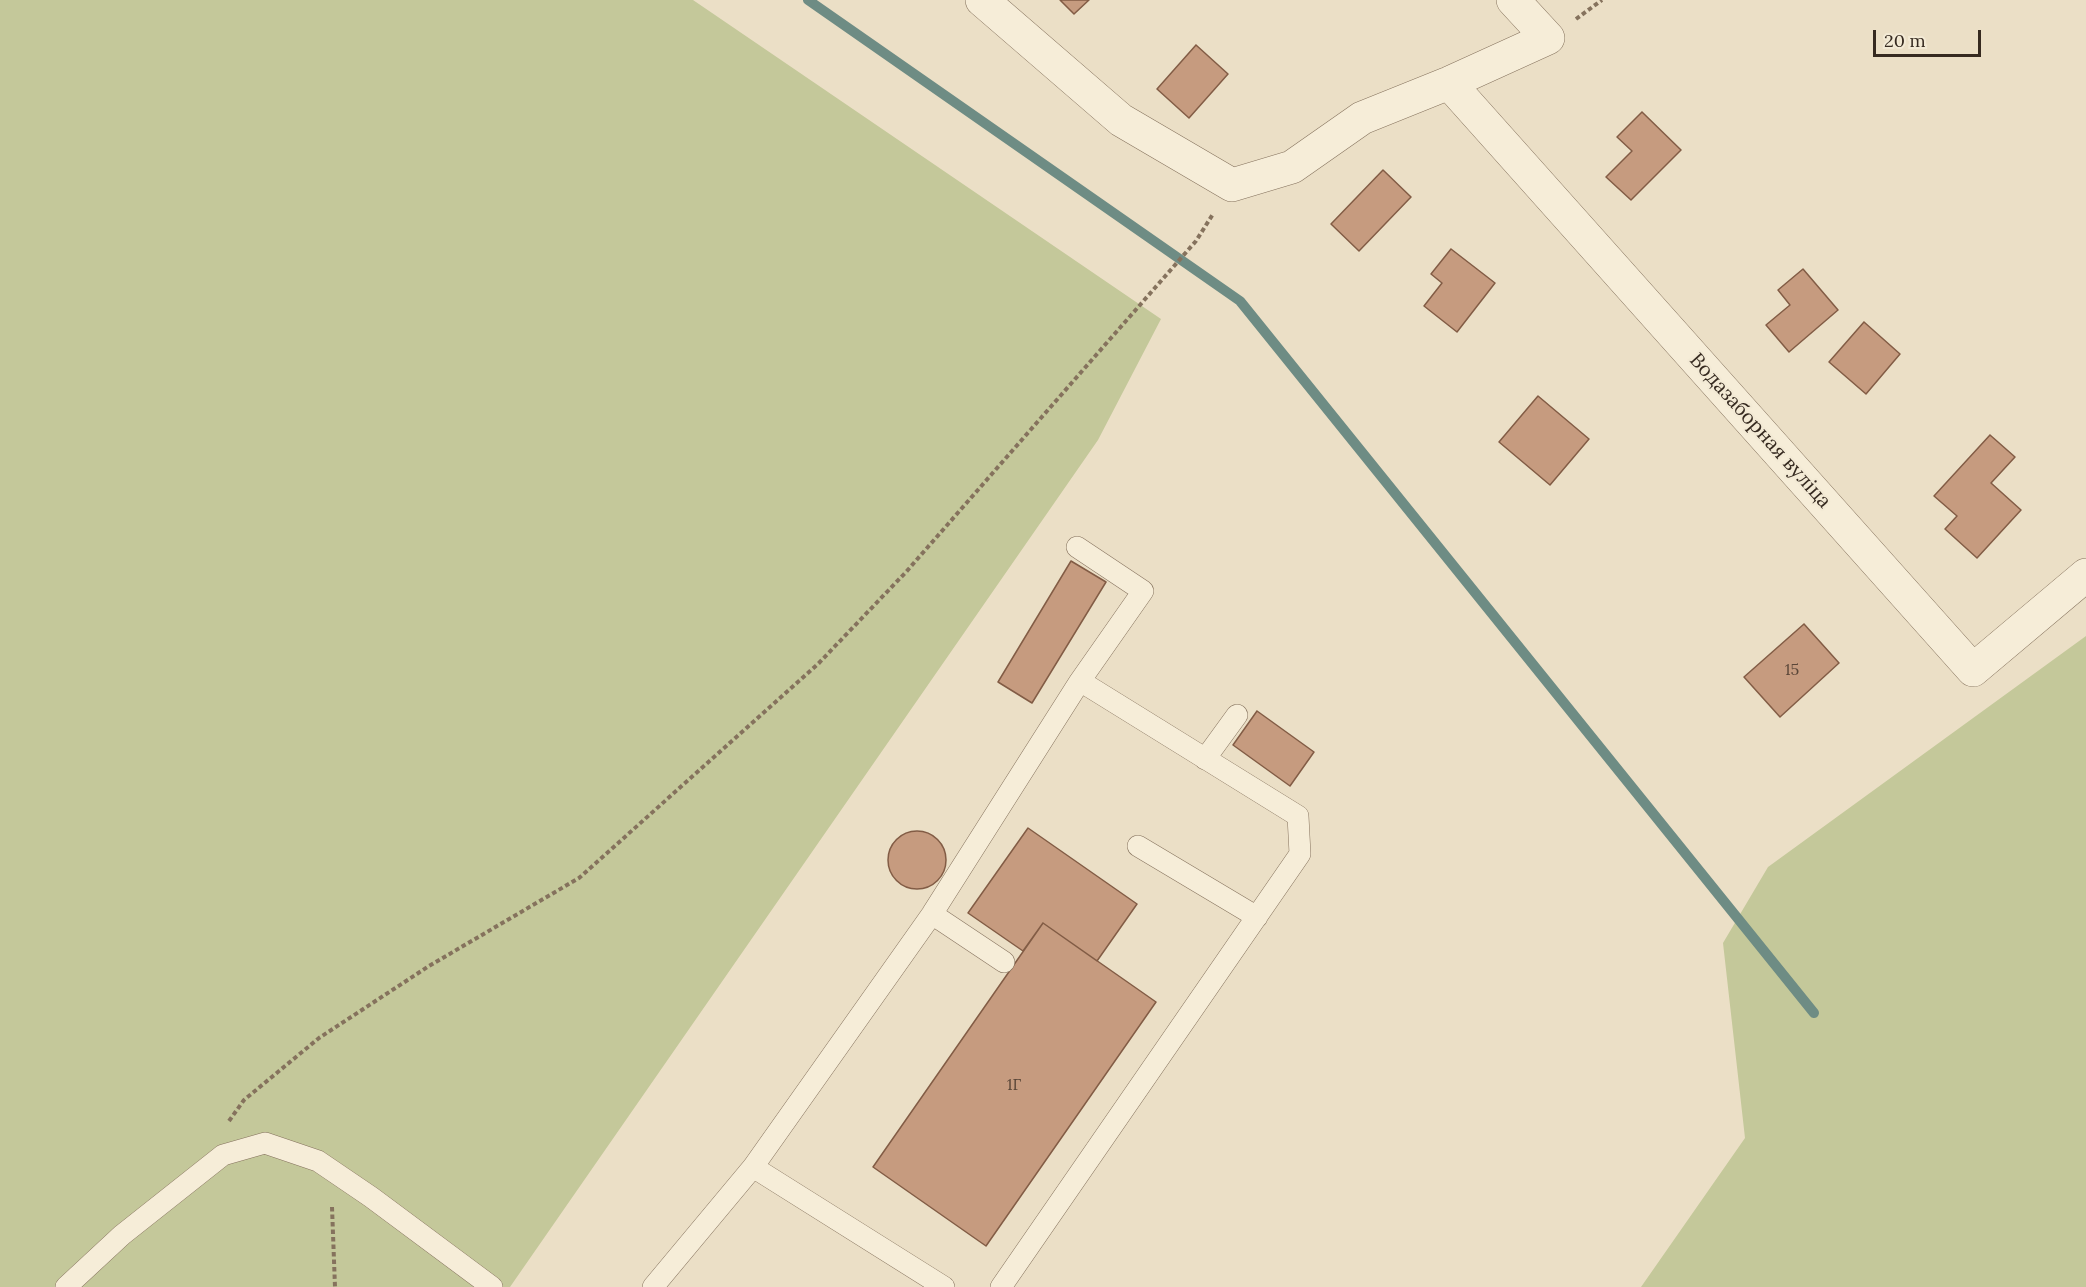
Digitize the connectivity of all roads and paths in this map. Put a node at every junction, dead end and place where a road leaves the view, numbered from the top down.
1 (982, 0) edge
2 (1513, 0) edge
3 (1449, 83) junction
4 (1196, 241) dead end
5 (1077, 547) dead end
6 (2086, 575) edge
7 (1080, 681) junction
8 (1237, 715) dead end
9 (1205, 759) junction
10 (1138, 846) dead end
11 (932, 914) junction
12 (1257, 917) junction
13 (1004, 962) dead end
14 (225, 1128) dead end
15 (753, 1167) junction
16 (332, 1206) dead end
17 (66, 1287) edge
18 (335, 1287) edge
19 (492, 1287) edge
20 (653, 1287) edge
21 (944, 1287) edge
22 (1001, 1287) edge

1 - 3 street
2 - 3 street
3 - 6 street, Водазаборная вуліца
4 - 14 path
5 - 7 lane
7 - 9 lane
7 - 11 lane
8 - 9 lane
9 - 12 lane
10 - 12 lane
11 - 13 lane
11 - 15 lane
12 - 22 lane
15 - 20 lane
15 - 21 lane
16 - 18 path
17 - 19 lane

